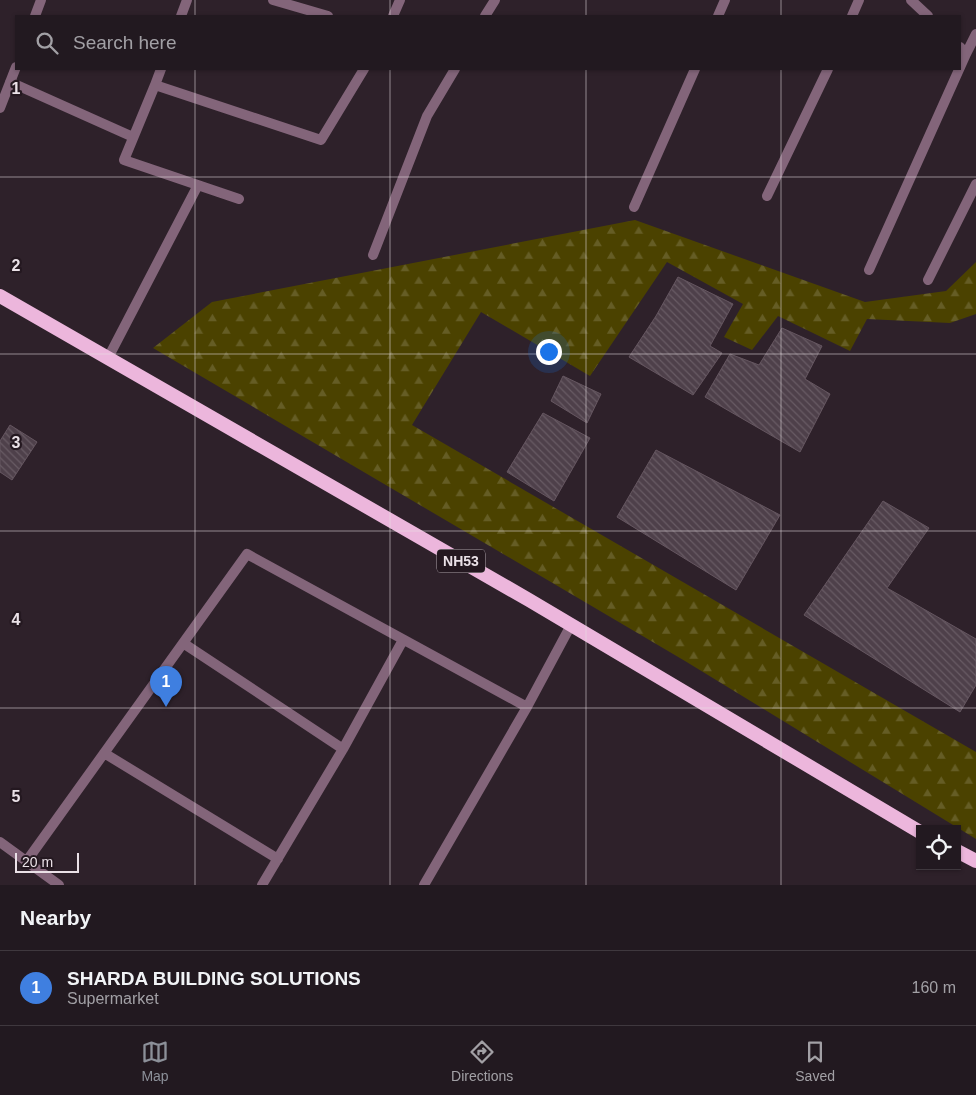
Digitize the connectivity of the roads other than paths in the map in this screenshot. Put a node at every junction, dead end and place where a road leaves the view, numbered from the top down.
1 (41, 0) edge
2 (187, 0) edge
3 (273, 0) edge
4 (400, 0) edge
5 (495, 0) edge
6 (726, 0) edge
7 (859, 0) edge
8 (911, 0) edge
9 (35, 15) edge
10 (181, 15) edge
11 (325, 15) edge
12 (393, 15) edge
13 (487, 15) edge
14 (718, 15) edge
15 (852, 15) edge
16 (927, 15) edge
17 (976, 34) edge
18 (963, 51) edge
19 (15, 70) edge
20 (161, 70) edge
21 (363, 70) edge
22 (454, 70) edge
23 (695, 70) edge
24 (828, 70) edge
25 (955, 70) edge
26 (10, 82) junction
27 (155, 85) junction
28 (0, 108) edge
29 (133, 137) junction
30 (976, 184) edge
31 (198, 185) junction
32 (768, 196) dead end
33 (239, 199) dead end
34 (634, 207) dead end
35 (373, 255) dead end
36 (869, 270) dead end
37 (928, 280) dead end
38 (2, 300) edge
39 (108, 358) junction
40 (571, 624) junction
41 (403, 640) junction
42 (183, 643) junction
43 (527, 707) junction
44 (342, 749) junction
45 (104, 753) junction
46 (916, 830) edge
47 (0, 842) edge
48 (961, 853) edge
49 (278, 859) junction
50 (976, 861) edge
51 (26, 862) junction
52 (59, 885) edge
53 (262, 885) edge
54 (424, 885) edge

1 - 9 street
2 - 10 street
3 - 11 street
4 - 12 street
5 - 13 street
6 - 14 street
7 - 15 street
8 - 16 street
17 - 18 street
19 - 26 street
20 - 27 street
21 - 27 street
22 - 35 street
23 - 34 street
24 - 32 street
25 - 36 street
26 - 28 street
26 - 29 street
27 - 29 street
29 - 31 street
30 - 37 street
31 - 33 street
31 - 39 street
38 - 39 highway, NH53
39 - 40 highway, NH53
40 - 43 street
40 - 46 highway, NH53
41 - 42 street
41 - 43 street
41 - 44 street
42 - 44 street
42 - 45 street
43 - 54 street
44 - 49 street
45 - 49 street
45 - 51 street
47 - 51 street
48 - 50 highway
49 - 53 street
51 - 52 street

